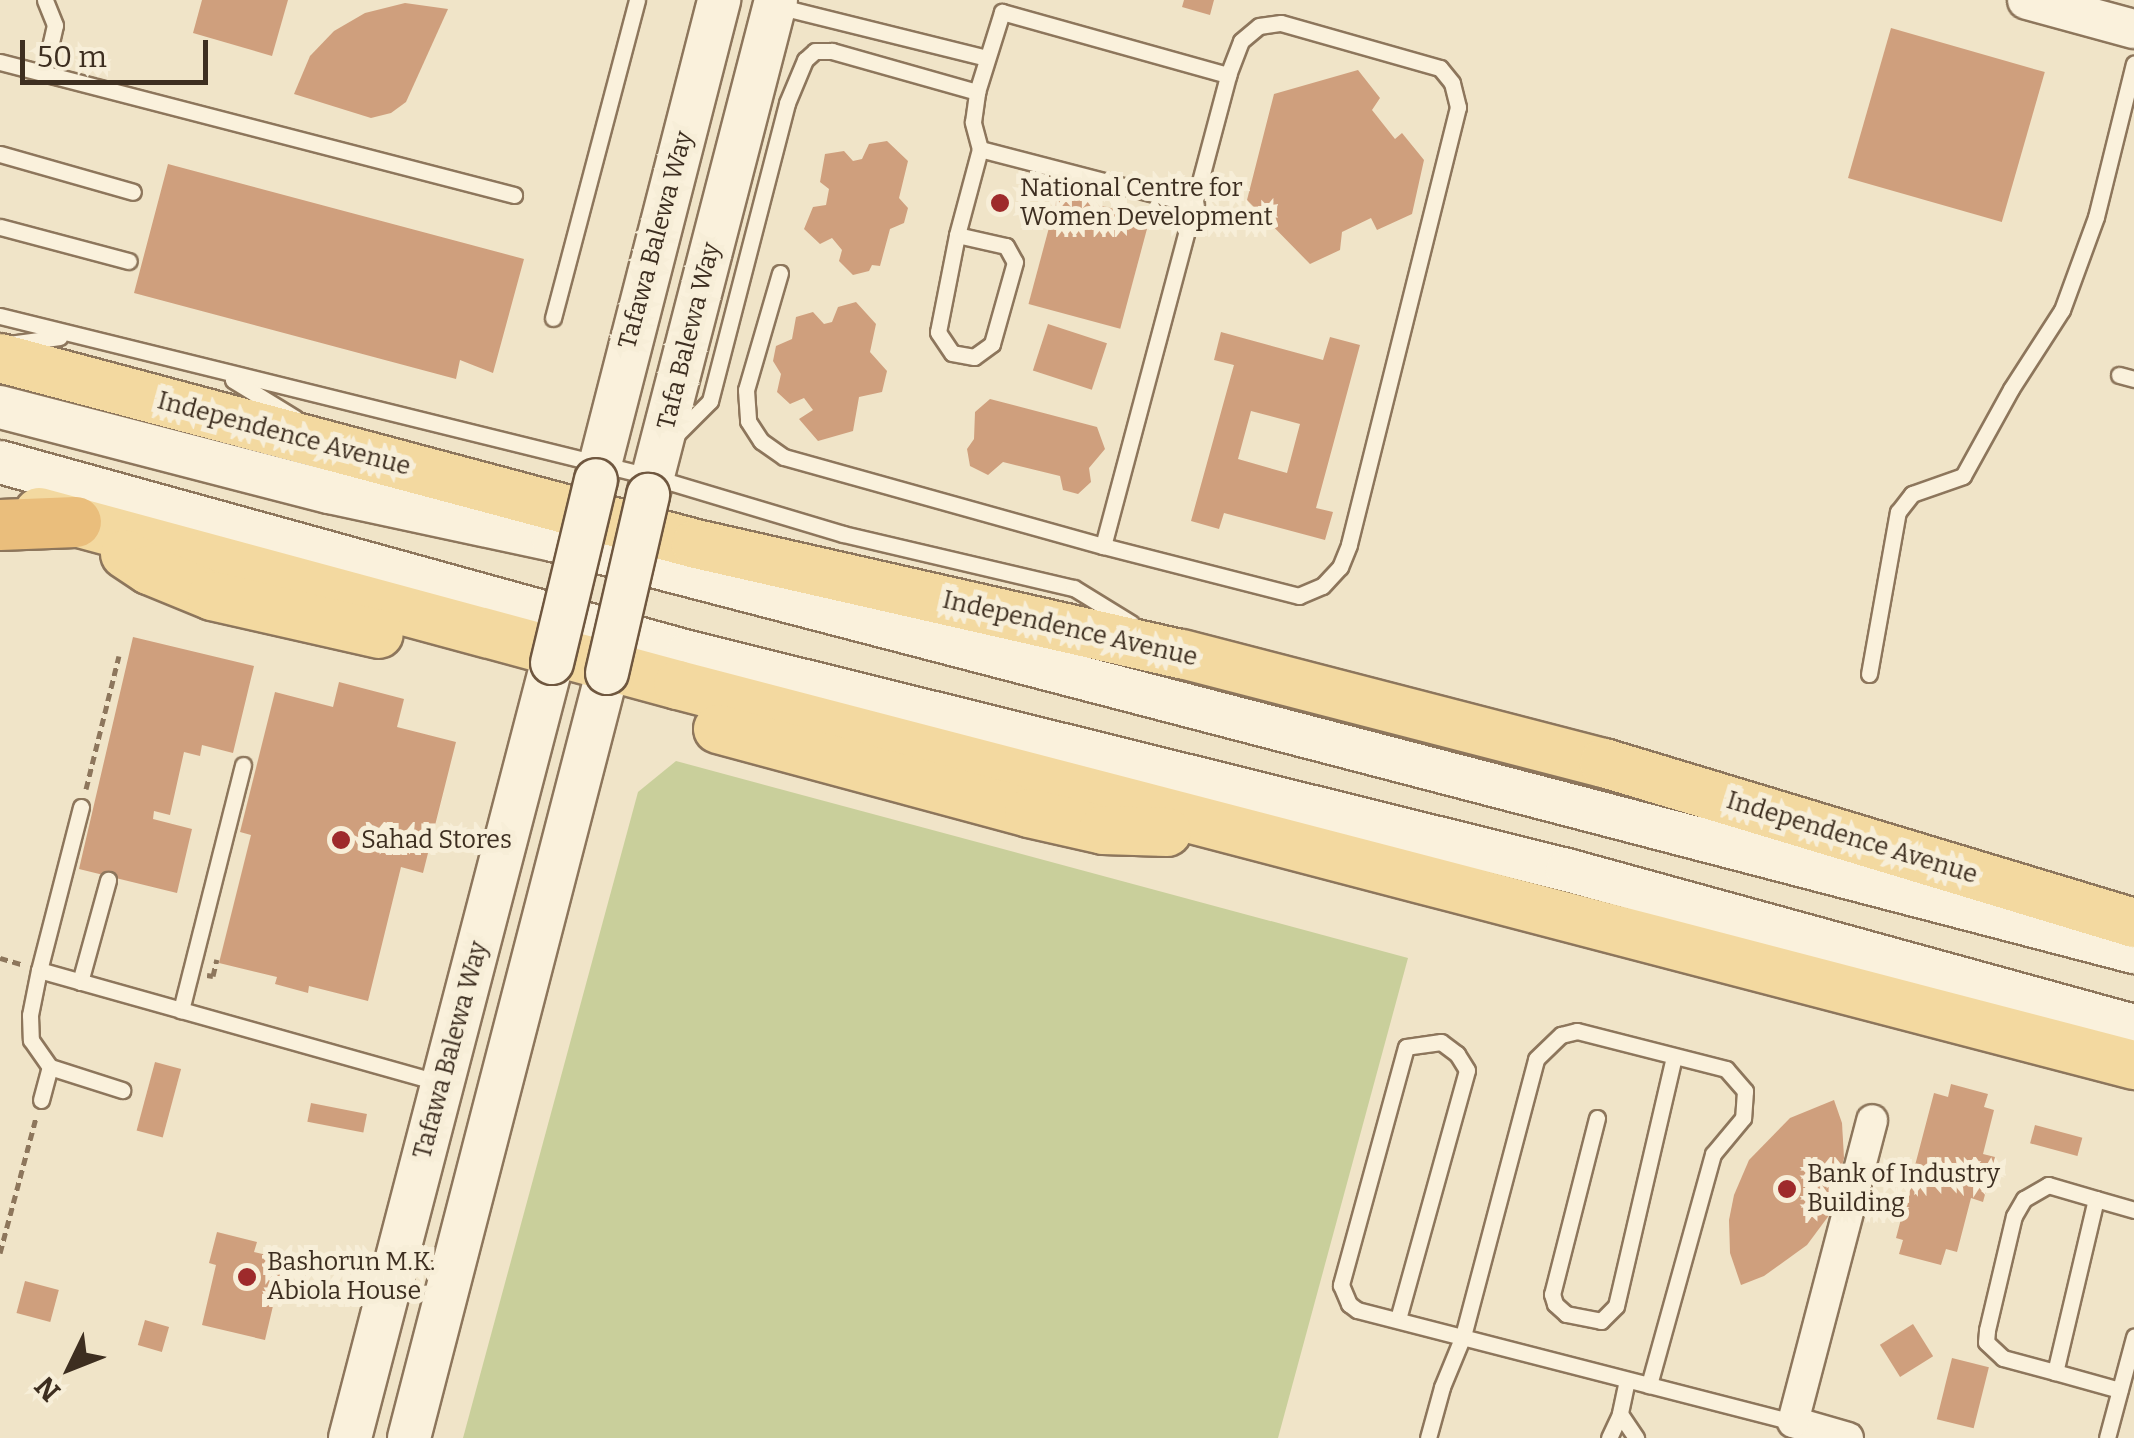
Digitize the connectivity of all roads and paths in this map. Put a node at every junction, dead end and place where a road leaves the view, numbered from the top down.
1 (45, 0) edge
2 (637, 0) edge
3 (720, 0) edge
4 (2027, 0) edge
5 (775, 3) edge
6 (1004, 6) edge
7 (2134, 29) edge
8 (987, 58) junction
9 (0, 62) edge
10 (2134, 64) edge
11 (44, 73) junction
12 (1228, 74) junction
13 (976, 92) junction
14 (980, 149) junction
15 (0, 154) edge
16 (133, 192) dead end
17 (514, 195) dead end
18 (1196, 205) junction
19 (0, 227) edge
20 (957, 236) junction
21 (129, 261) dead end
22 (780, 272) dead end
23 (0, 316) edge
24 (553, 318) dead end
25 (69, 336) junction
26 (0, 345) edge
27 (0, 358) edge
28 (219, 372) junction
29 (0, 408) edge
30 (350, 451) junction
31 (0, 462) edge
32 (596, 473) junction
33 (654, 474) junction
34 (0, 501) edge
35 (76, 522) junction
36 (0, 525) edge
37 (1103, 546) junction
38 (1182, 654) junction
39 (119, 656) dead end
40 (550, 672) junction
41 (1869, 674) dead end
42 (604, 685) junction
43 (243, 765) dead end
44 (1112, 795) junction
45 (81, 807) joint
46 (108, 880) dead end
47 (1562, 898) junction
48 (2134, 922) edge
49 (2134, 952) edge
50 (39, 970) junction
51 (80, 982) junction
52 (181, 1010) junction
53 (2134, 1026) edge
54 (1674, 1057) junction
55 (2134, 1065) edge
56 (50, 1067) junction
57 (441, 1084) junction
58 (122, 1090) dead end
59 (2134, 1097) edge
60 (40, 1100) joint
61 (1597, 1118) dead end
62 (1872, 1120) dead end
63 (2096, 1199) junction
64 (2134, 1210) edge
65 (0, 1253) edge
66 (1398, 1319) junction
67 (1463, 1336) junction
68 (2134, 1337) edge
69 (2055, 1372) junction
70 (1627, 1380) junction
71 (1649, 1385) junction
72 (2120, 1390) junction
73 (1620, 1414) junction
74 (1793, 1422) junction
75 (350, 1438) edge
76 (409, 1438) edge
77 (1428, 1438) edge
78 (1609, 1438) edge
79 (1636, 1438) edge
80 (1848, 1438) edge
81 (2108, 1438) edge

1 - 11 lane
2 - 24 lane
3 - 32 main road, Tafawa Balewa Way
4 - 7 street
5 - 8 lane
5 - 33 main road, Tafa Balewa Way
6 - 8 lane
6 - 12 lane
8 - 13 lane
9 - 11 lane
10 - 41 lane
11 - 17 lane
12 - 18 lane
12 - 37 lane
13 - 14 lane
13 - 33 lane
14 - 18 lane
14 - 20 lane
15 - 16 lane
18 - 37 lane
19 - 21 lane
20 - 20 lane
22 - 37 lane
23 - 25 lane
25 - 26 lane
25 - 28 lane
27 - 30 main road, Independence Avenue
28 - 30 lane
28 - 32 lane
29 - 49 main road, Independence Avenue
30 - 38 main road, Independence Avenue
31 - 44 main road
32 - 33 lane
32 - 40 main road, bridge
33 - 38 lane
33 - 42 main road, Tafa Balewa Way, bridge
34 - 35 main road
35 - 36 highway
35 - 40 main road
35 - 44 main road
38 - 48 main road, Independence Avenue
39 - 45 path
40 - 42 main road
40 - 57 main road, Tafawa Balewa Way
42 - 44 main road
42 - 76 main road, Tafa Balewa Way
43 - 52 lane
44 - 47 main road
44 - 47 main road
45 - 50 lane
46 - 51 lane
47 - 53 main road
47 - 55 main road
47 - 59 main road
50 - 51 lane
50 - 56 lane
51 - 52 lane
52 - 57 lane
54 - 61 lane
54 - 67 lane
54 - 71 lane
56 - 58 lane
56 - 60 lane
57 - 75 main road, Tafawa Balewa Way
60 - 65 path
62 - 74 street
63 - 64 lane
63 - 69 lane
63 - 69 lane
66 - 66 lane
66 - 67 lane
67 - 70 lane
67 - 77 lane
68 - 72 lane
69 - 72 lane
70 - 71 lane
70 - 73 lane
71 - 74 lane
72 - 81 lane
73 - 78 lane
73 - 79 lane
74 - 80 street

